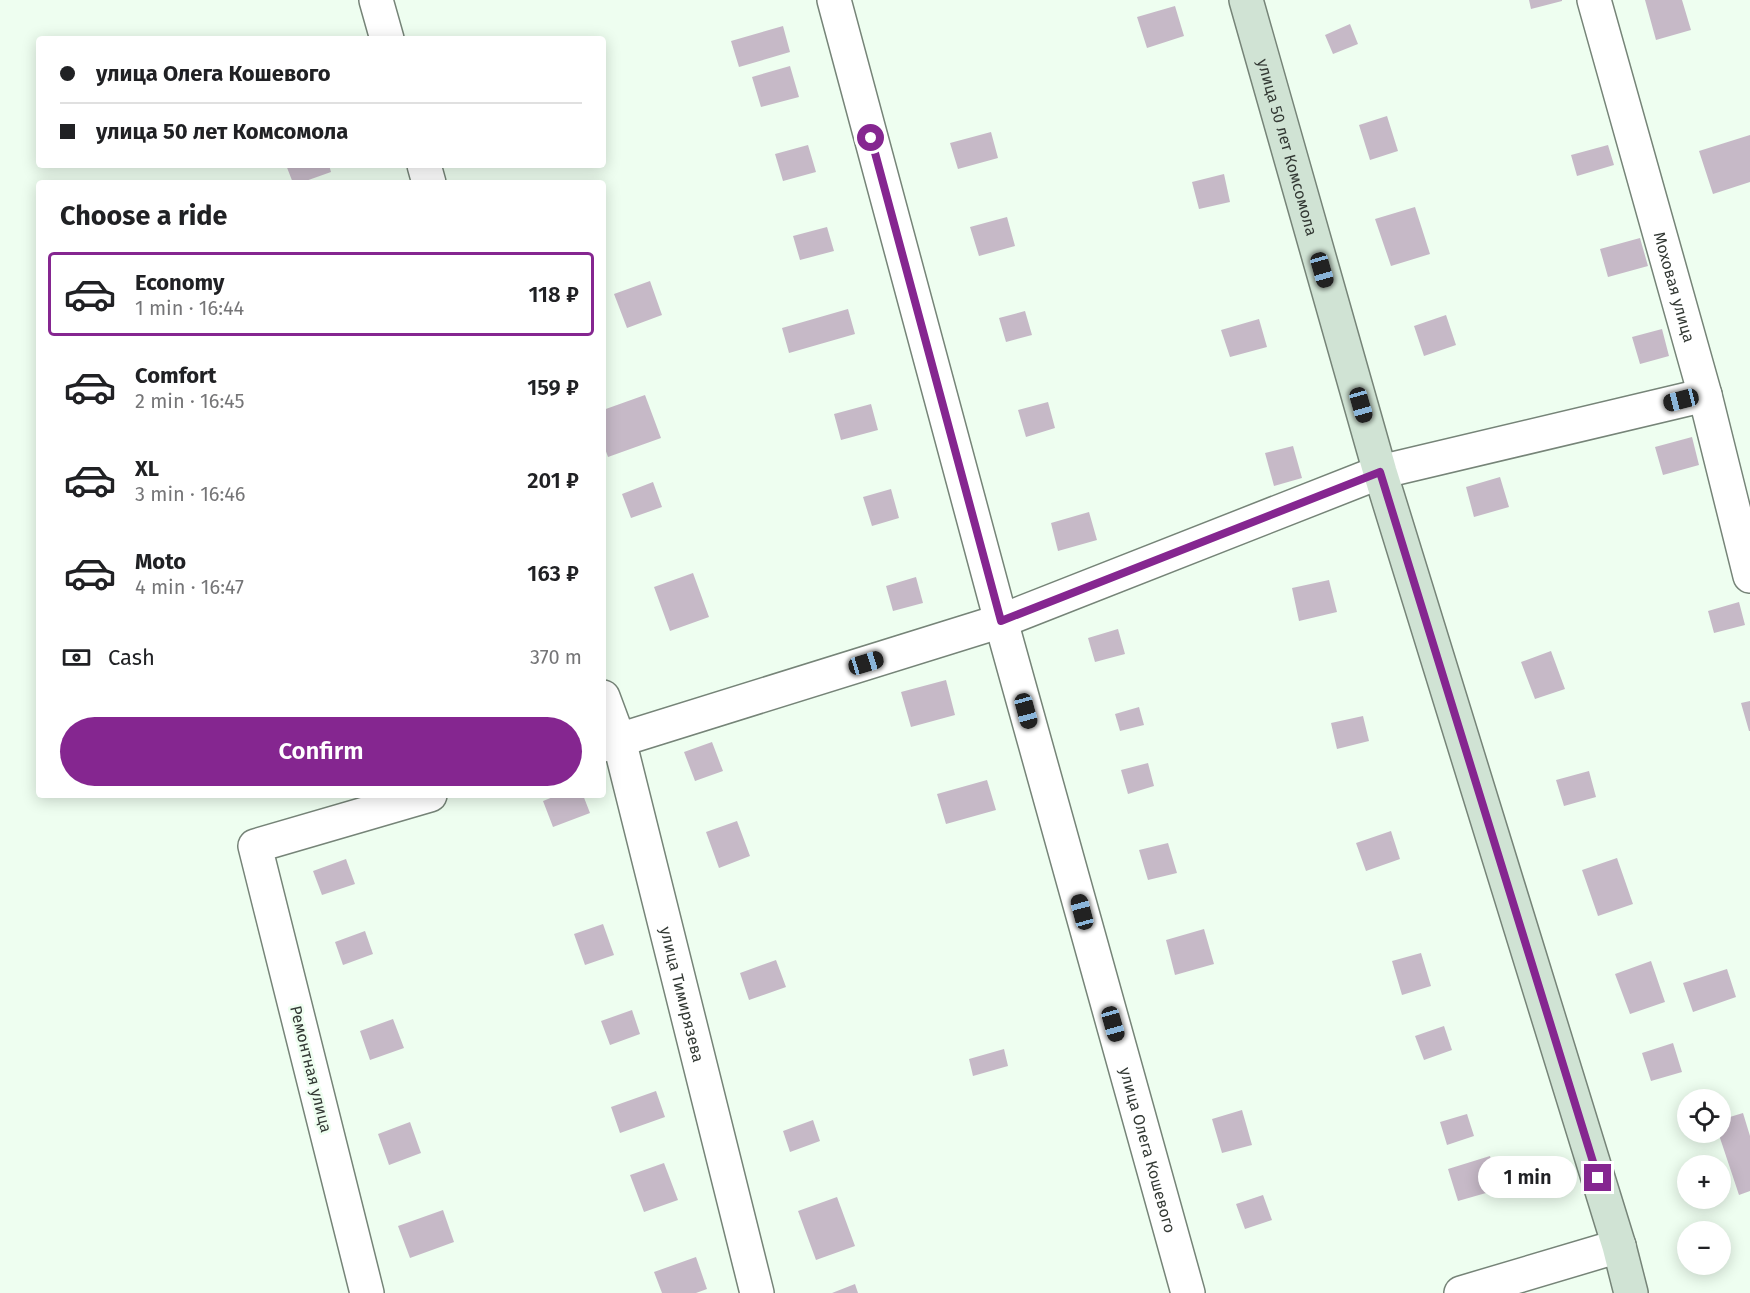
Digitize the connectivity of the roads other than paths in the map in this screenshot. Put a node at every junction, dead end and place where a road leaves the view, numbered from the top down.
1 (376, 0) edge
2 (834, 0) edge
3 (1246, 0) edge
4 (1594, 0) edge
5 (386, 36) edge
6 (1705, 395) junction
7 (1380, 472) junction
8 (1750, 576) edge
9 (1001, 621) junction
10 (606, 714) edge
11 (611, 742) edge
12 (420, 798) edge
13 (1619, 1246) junction
14 (367, 1293) edge
15 (757, 1293) edge
16 (1188, 1293) edge
17 (1461, 1293) edge
18 (1631, 1293) edge

1 - 5 street
2 - 9 street, улица Олега Кошевого
3 - 7 street, улица 50 лет Комсомола
4 - 6 street, Моховая улица
6 - 7 street
6 - 8 street, Моховая улица
7 - 9 street
7 - 13 street, улица 50 лет Комсомола
9 - 11 street
9 - 16 street, улица Олега Кошевого
10 - 11 street, улица Тимирязева
11 - 15 street, улица Тимирязева
12 - 14 street, Ремонтная улица
13 - 17 street
13 - 18 street, улица 50 лет Комсомола

